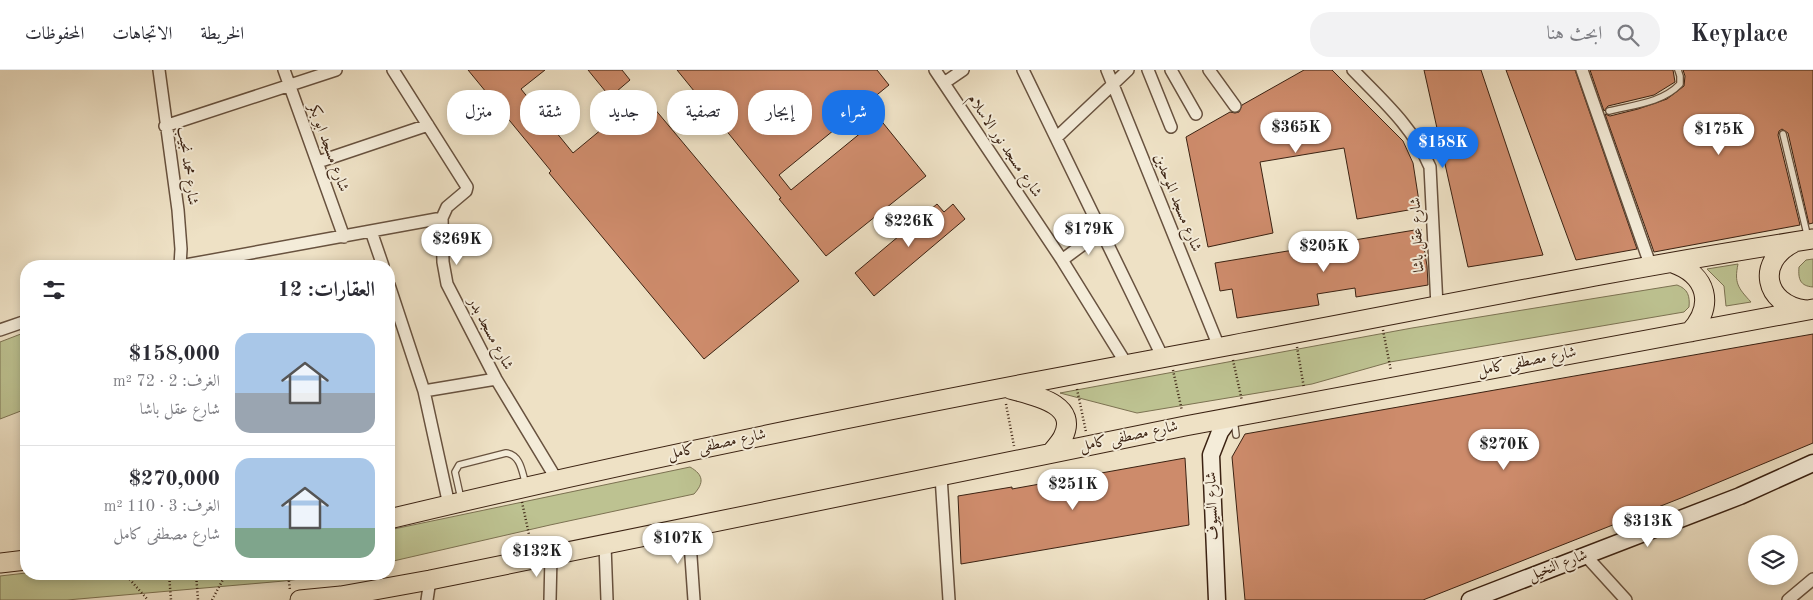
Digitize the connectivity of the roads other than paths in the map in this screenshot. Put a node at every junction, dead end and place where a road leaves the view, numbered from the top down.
1 (159, 70) edge
2 (284, 70) edge
3 (336, 70) edge
4 (393, 70) edge
5 (935, 70) edge
6 (963, 70) edge
7 (1022, 70) edge
8 (1107, 70) edge
9 (1128, 70) edge
10 (1148, 70) edge
11 (1171, 70) edge
12 (1209, 70) edge
13 (1353, 70) edge
14 (1582, 70) edge
15 (1678, 70) edge
16 (944, 83) junction
17 (1113, 84) junction
18 (290, 85) junction
19 (1236, 106) dead end
20 (1609, 111) dead end
21 (1196, 114) dead end
22 (428, 125) junction
23 (165, 126) junction
24 (1171, 127) dead end
25 (1783, 134) dead end
26 (1056, 138) junction
27 (318, 162) junction
28 (442, 218) junction
29 (371, 231) junction
30 (1100, 232) junction
31 (344, 236) junction
32 (1805, 240) edge
33 (180, 260) edge
34 (209, 260) edge
35 (381, 260) edge
36 (1062, 260) junction
37 (1673, 263) junction
38 (1651, 267) junction
39 (395, 303) edge
40 (1437, 306) junction
41 (1809, 310) edge
42 (20, 323) edge
43 (0, 330) edge
44 (1690, 332) junction
45 (1224, 346) junction
46 (1167, 357) junction
47 (1128, 364) junction
48 (496, 380) junction
49 (1005, 388) junction
50 (424, 391) junction
51 (1236, 421) junction
52 (1052, 453) junction
53 (1813, 463) edge
54 (941, 476) junction
55 (557, 480) junction
56 (523, 488) junction
57 (455, 504) junction
58 (395, 519) edge
59 (689, 528) junction
60 (605, 545) junction
61 (1586, 556) junction
62 (542, 558) junction
63 (20, 561) edge
64 (0, 563) edge
65 (1813, 579) edge
66 (430, 580) junction
67 (295, 596) edge
68 (427, 600) edge
69 (550, 600) edge
70 (607, 600) edge
71 (694, 600) edge
72 (949, 600) edge
73 (1217, 600) edge
74 (1470, 600) edge
75 (1626, 600) edge
76 (1788, 600) edge

1 - 23 street, شارع محمد نجيب
2 - 18 street, شارع مسجد ابو بكر
3 - 18 street
4 - 22 street
5 - 16 street, شارع مسجد نور الاسلام
6 - 16 street
7 - 26 street
8 - 17 street, شارع مسجد الموحدين
9 - 17 street
10 - 24 street
11 - 21 street
12 - 19 street
13 - 40 street, شارع عقل باشا
14 - 38 street
15 - 20 lane
16 - 36 street, شارع مسجد نور الاسلام
17 - 26 street
17 - 45 street, شارع مسجد الموحدين
18 - 23 street
18 - 27 street, شارع مسجد ابو بكر
22 - 27 street
22 - 28 street
23 - 33 street, شارع محمد نجيب
25 - 32 lane
26 - 30 street
27 - 31 street, شارع مسجد ابو بكر
28 - 29 street
28 - 48 street, شارع مسجد بدر
29 - 31 street
29 - 35 street
30 - 36 street
30 - 46 street
31 - 34 street
32 - 37 main road, شارع مصطفى كامل
32 - 41 main road
36 - 47 street, شارع مسجد نور الاسلام
37 - 38 main road, شارع مصطفى كامل
37 - 44 main road
38 - 40 main road, شارع مصطفى كامل
39 - 50 street
40 - 45 main road, شارع مصطفى كامل
41 - 44 main road, شارع مصطفى كامل
42 - 43 street
44 - 51 main road, شارع مصطفى كامل
45 - 46 main road, شارع مصطفى كامل
46 - 47 main road, شارع مصطفى كامل
47 - 49 main road, شارع مصطفى كامل
48 - 50 street
48 - 55 street, شارع مسجد بدر
49 - 52 main road
49 - 55 main road, شارع مصطفى كامل
50 - 57 street
51 - 52 main road, شارع مصطفى كامل
51 - 73 main road, شارع السيوف
52 - 54 main road, شارع مصطفى كامل
53 - 61 main road, شارع النخيل
54 - 59 main road, شارع مصطفى كامل
54 - 72 street
55 - 56 main road, شارع مصطفى كامل
56 - 57 main road, شارع مصطفى كامل
56 - 57 lane
57 - 58 main road, شارع مصطفى كامل
59 - 60 main road, شارع مصطفى كامل
59 - 71 street
60 - 62 main road, شارع مصطفى كامل
60 - 70 street
61 - 74 main road, شارع النخيل
61 - 75 street
62 - 66 main road, شارع مصطفى كامل
62 - 69 street
63 - 64 main road
65 - 76 street
66 - 67 main road, شارع مصطفى كامل
66 - 68 street

